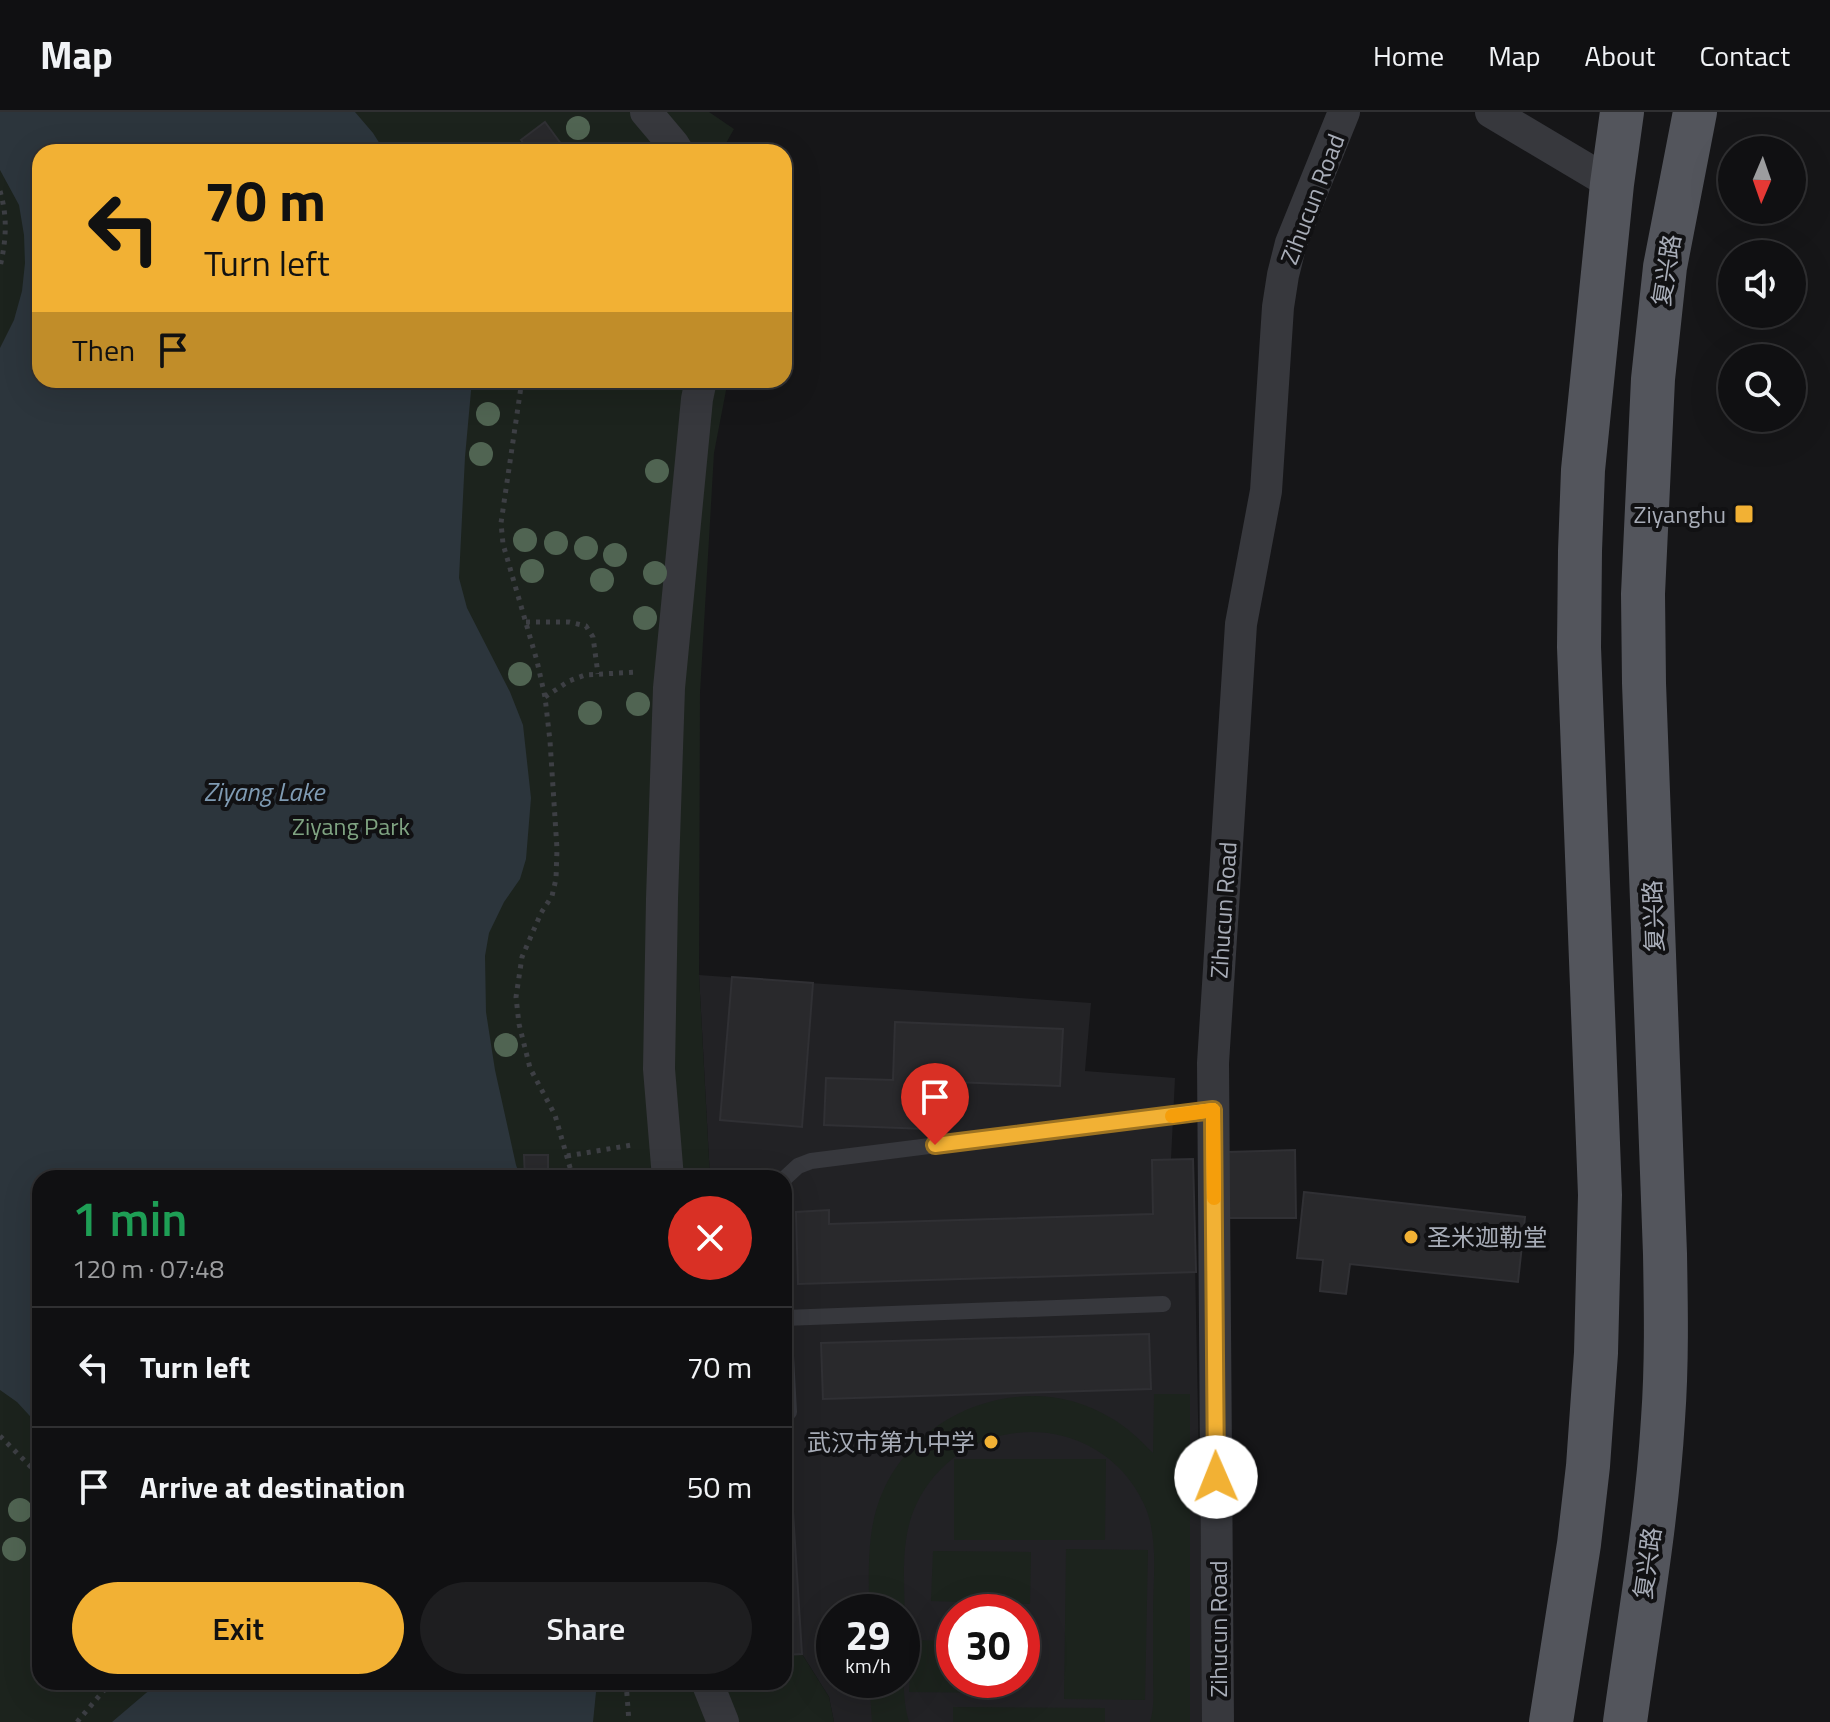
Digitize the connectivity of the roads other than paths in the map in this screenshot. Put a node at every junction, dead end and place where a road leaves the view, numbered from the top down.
1 (646, 112) edge
2 (1344, 112) edge
3 (1491, 112) edge
4 (1622, 112) edge
5 (1695, 112) edge
6 (673, 144) edge
7 (1612, 184) junction
8 (699, 388) edge
9 (1213, 1110) junction
10 (667, 1170) edge
11 (792, 1170) edge
12 (1163, 1304) dead end
13 (792, 1318) edge
14 (710, 1690) edge
15 (723, 1722) edge
16 (1218, 1722) edge
17 (1551, 1722) edge
18 (1625, 1722) edge

1 - 6 street
2 - 9 street, Zihucun Road
3 - 7 street
4 - 7 main road
5 - 18 main road, 复兴路
7 - 17 main road
8 - 10 street
9 - 11 lane
9 - 16 street, Zihucun Road
12 - 13 lane
14 - 15 street

